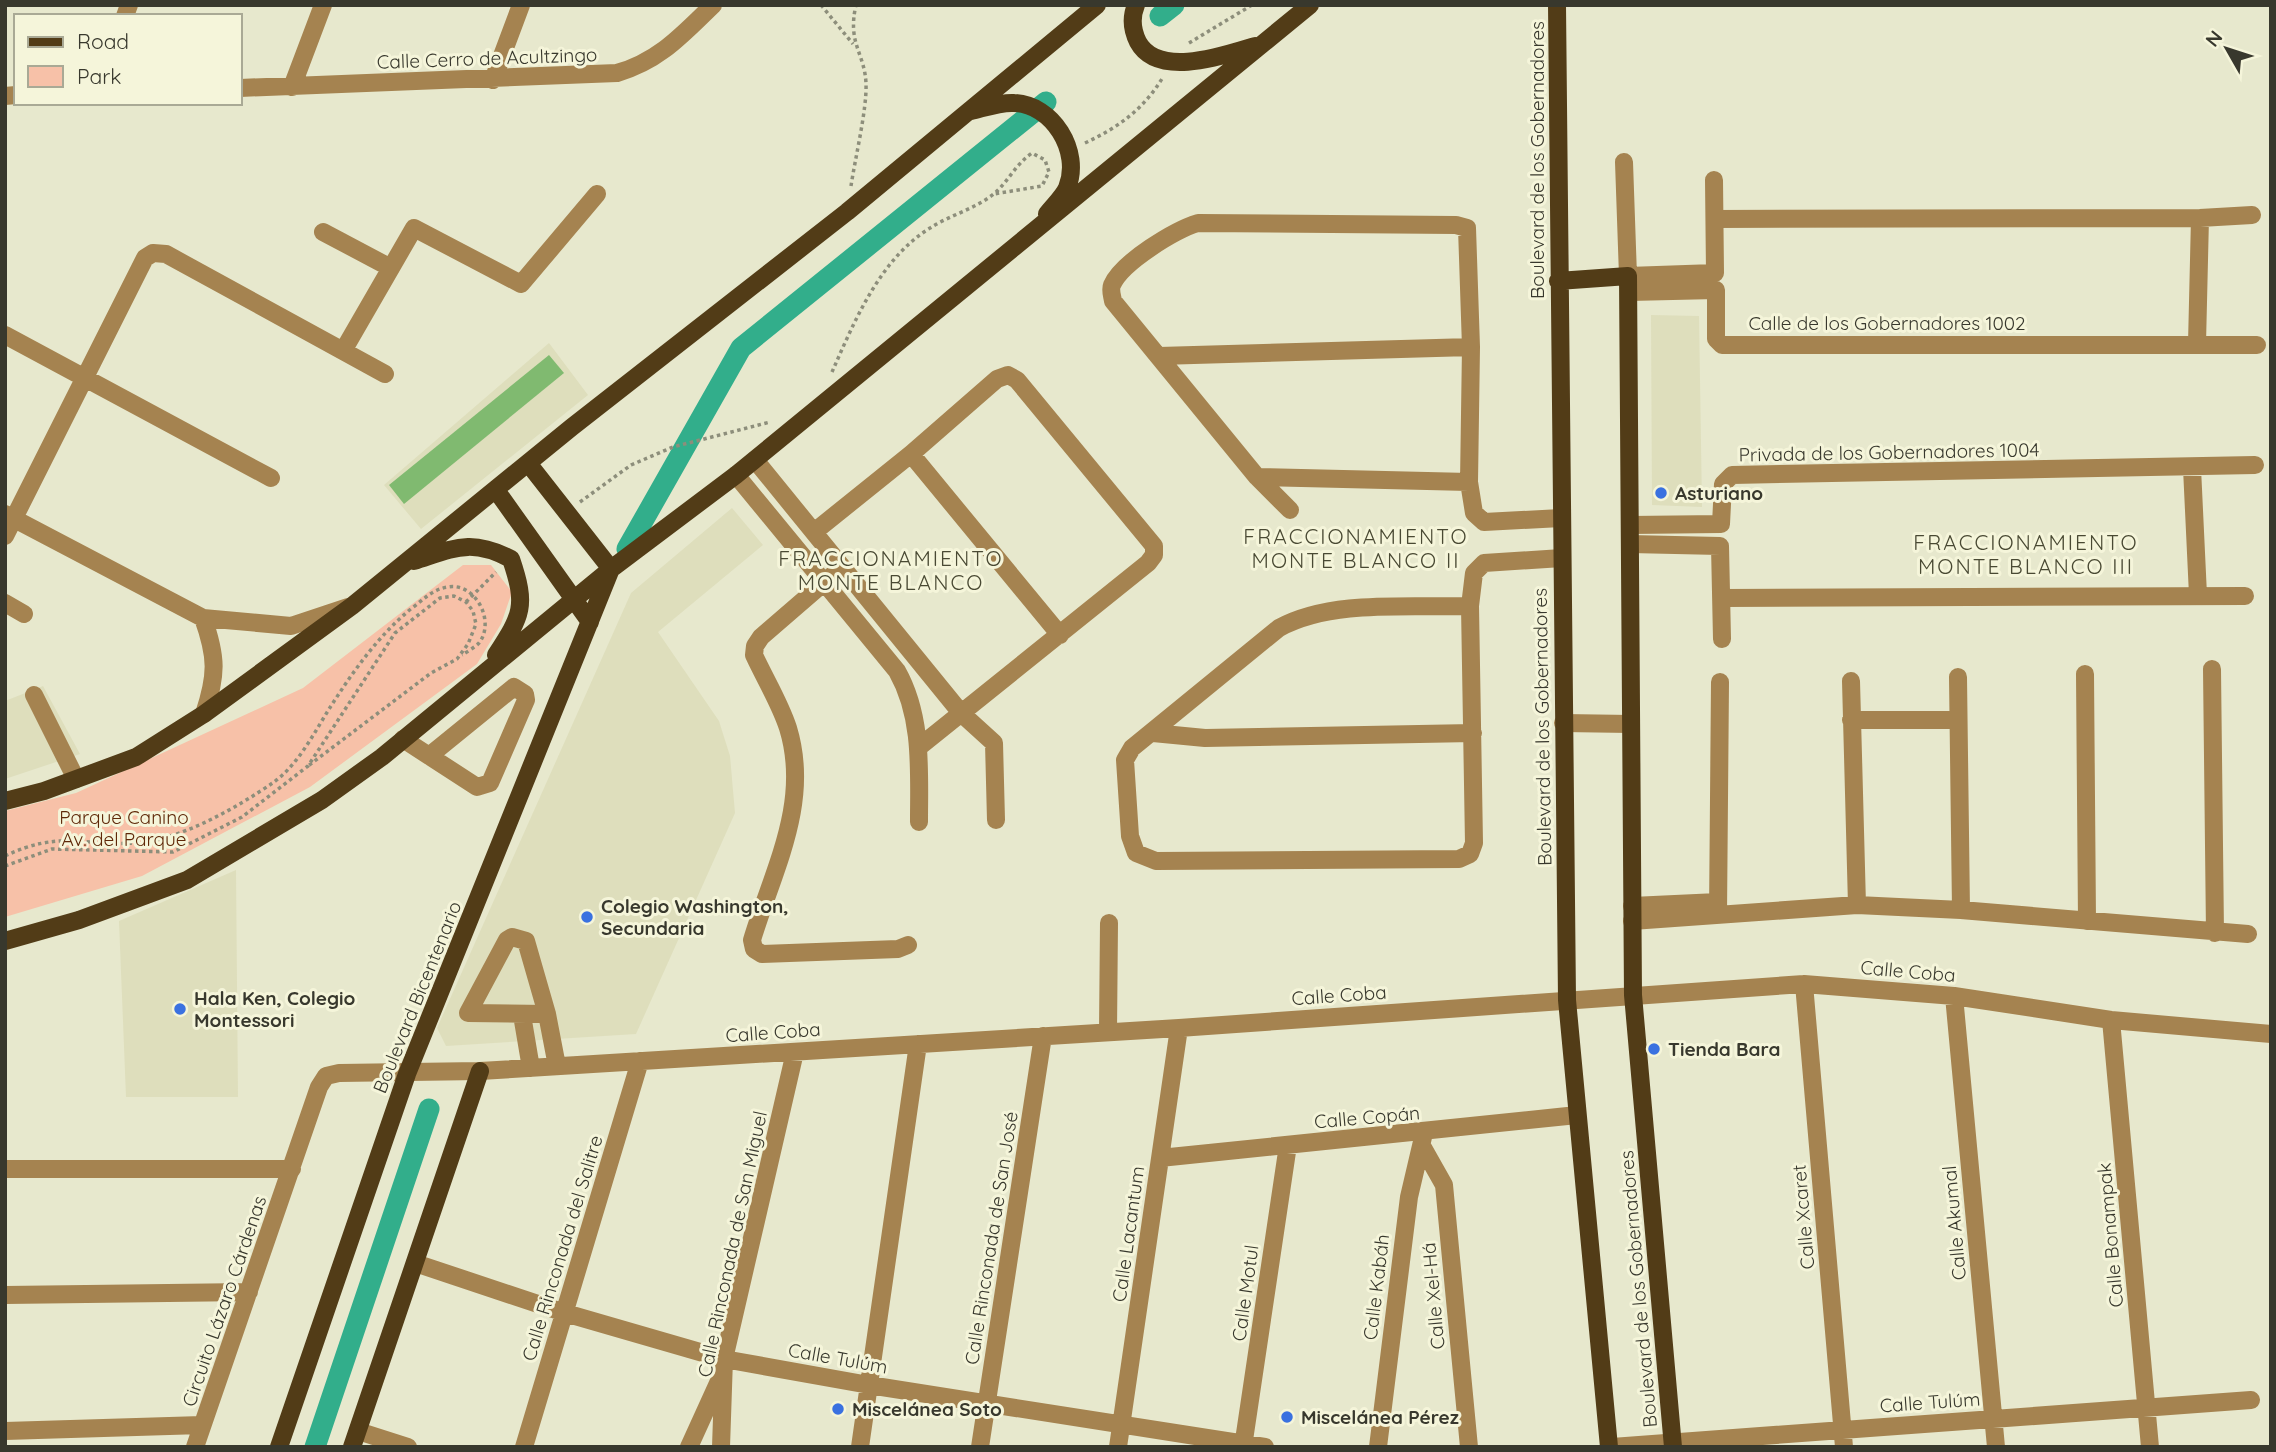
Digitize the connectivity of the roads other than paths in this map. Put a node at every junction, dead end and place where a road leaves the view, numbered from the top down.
1 (323, 5) edge
2 (521, 5) edge
3 (713, 5) edge
4 (1097, 5) edge
5 (1136, 5) edge
6 (1310, 5) edge
7 (1557, 5) edge
8 (1264, 44) junction
9 (493, 80) junction
10 (292, 87) junction
11 (242, 88) edge
12 (969, 111) junction
13 (1624, 162) dead end
14 (1714, 180) dead end
15 (597, 194) dead end
16 (2252, 215) dead end
17 (2200, 218) junction
18 (1715, 219) junction
19 (323, 232) dead end
20 (1033, 234) junction
21 (391, 268) junction
22 (1558, 281) junction
23 (1716, 282) junction
24 (1628, 284) junction
25 (5, 335) edge
26 (2197, 344) junction
27 (2257, 345) dead end
28 (1471, 347) junction
29 (343, 351) junction
30 (1159, 356) junction
31 (385, 374) dead end
32 (86, 378) junction
33 (911, 454) junction
34 (755, 460) junction
35 (528, 463) junction
36 (2255, 465) dead end
37 (2192, 468) junction
38 (736, 475) junction
39 (1257, 477) junction
40 (271, 478) dead end
41 (1469, 482) junction
42 (496, 490) junction
43 (1290, 510) dead end
44 (9, 516) edge
45 (1561, 518) junction
46 (1630, 525) junction
47 (814, 532) junction
48 (5, 536) edge
49 (1630, 544) junction
50 (1562, 558) junction
51 (404, 564) junction
52 (842, 567) junction
53 (611, 569) junction
54 (825, 583) junction
55 (2198, 596) junction
56 (2245, 596) dead end
57 (1723, 598) junction
58 (573, 599) junction
59 (5, 603) edge
60 (352, 606) junction
61 (1470, 607) junction
62 (24, 614) dead end
63 (203, 618) junction
64 (590, 622) junction
65 (1060, 635) junction
66 (1722, 639) dead end
67 (487, 668) junction
68 (2212, 669) dead end
69 (2085, 674) dead end
70 (1958, 677) dead end
71 (1720, 681) dead end
72 (1851, 681) dead end
73 (34, 695) dead end
74 (961, 713) junction
75 (204, 715) junction
76 (1851, 720) junction
77 (1958, 720) junction
78 (1563, 723) junction
79 (1631, 724) junction
80 (1153, 733) junction
81 (1473, 733) junction
82 (403, 739) junction
83 (919, 747) junction
84 (429, 756) junction
85 (76, 779) junction
86 (5, 801) edge
87 (996, 820) dead end
88 (919, 822) dead end
89 (1857, 905) junction
90 (1718, 908) junction
91 (1961, 910) junction
92 (1632, 914) junction
93 (2087, 921) junction
94 (1109, 923) dead end
95 (2215, 933) junction
96 (2248, 934) dead end
97 (5, 941) edge
98 (908, 945) dead end
99 (1804, 984) junction
100 (1633, 995) junction
101 (1954, 996) junction
102 (1567, 1000) junction
103 (547, 1014) junction
104 (522, 1016) junction
105 (2111, 1020) junction
106 (1179, 1028) junction
107 (1108, 1032) junction
108 (2271, 1034) edge
109 (1043, 1036) junction
110 (918, 1044) junction
111 (796, 1052) junction
112 (640, 1061) junction
113 (557, 1066) junction
114 (531, 1068) junction
115 (480, 1071) junction
116 (407, 1074) junction
117 (1577, 1115) junction
118 (1423, 1140) junction
119 (1288, 1145) junction
120 (1160, 1158) junction
121 (5, 1169) edge
122 (292, 1169) junction
123 (415, 1263) junction
124 (249, 1292) junction
125 (5, 1295) edge
126 (565, 1312) junction
127 (723, 1367) junction
128 (869, 1385) junction
129 (2251, 1400) dead end
130 (986, 1403) junction
131 (2147, 1408) junction
132 (1994, 1419) junction
133 (1121, 1424) junction
134 (202, 1426) junction
135 (5, 1431) edge
136 (1844, 1438) edge
137 (355, 1439) edge
138 (1672, 1444) edge
139 (1243, 1445) edge
140 (195, 1447) edge
141 (279, 1447) edge
142 (408, 1447) edge
143 (524, 1447) edge
144 (688, 1447) edge
145 (721, 1447) edge
146 (860, 1447) edge
147 (980, 1447) edge
148 (1118, 1447) edge
149 (1265, 1447) edge
150 (1378, 1447) edge
151 (1469, 1447) edge
152 (1610, 1447) edge
153 (1996, 1447) edge
154 (2150, 1447) edge

1 - 10 street
2 - 9 street
3 - 9 street, Calle Cerro de Acultzingo
4 - 12 main road
5 - 8 main road
6 - 8 main road
7 - 22 main road, Boulevard de los Gobernadores
8 - 20 main road
9 - 10 street, Calle Cerro de Acultzingo
10 - 11 street, Calle Cerro de Acultzingo
12 - 20 main road
12 - 35 main road
13 - 24 street, Boulevard de los Gobernadores
14 - 18 street, Calle de los Gobernadores 1002
15 - 21 street
16 - 17 street
17 - 18 street
17 - 26 street
18 - 23 street, Calle de los Gobernadores 1002
19 - 21 street
20 - 34 main road
21 - 29 street
22 - 24 main road
22 - 45 main road, Boulevard de los Gobernadores
23 - 24 street
23 - 26 street, Calle de los Gobernadores 1002
24 - 46 main road, Boulevard de los Gobernadores
25 - 32 street
26 - 27 street, Calle de los Gobernadores 1002
28 - 30 street
28 - 30 street
28 - 41 street
29 - 31 street
29 - 32 street
30 - 39 street
32 - 40 street
32 - 44 street
33 - 47 street
33 - 65 street
33 - 65 street
34 - 38 main road
34 - 47 street
35 - 42 main road
35 - 53 main road
36 - 37 street, Privada de los Gobernadores 1004
37 - 46 street, Privada de los Gobernadores 1004
37 - 55 street
38 - 53 main road
38 - 54 street
39 - 41 street
39 - 43 street
41 - 45 street
42 - 51 main road
42 - 58 main road
44 - 48 street
44 - 63 street
45 - 50 main road, Boulevard de los Gobernadores
46 - 49 main road, Boulevard de los Gobernadores
47 - 52 street
49 - 57 street
49 - 79 main road, Boulevard de los Gobernadores
50 - 61 street
50 - 78 main road, Boulevard de los Gobernadores
51 - 60 main road
51 - 67 main road
52 - 54 street
52 - 74 street
53 - 58 main road
53 - 64 main road, Boulevard Bicentenario
54 - 83 street
54 - 98 street
55 - 56 street
55 - 57 street
57 - 66 street
58 - 64 main road
58 - 67 main road
59 - 62 street
60 - 63 street
60 - 75 main road
61 - 80 street
61 - 81 street
63 - 75 street
64 - 116 main road, Boulevard Bicentenario
65 - 74 street
67 - 82 main road
68 - 95 street
69 - 93 street
70 - 77 street
71 - 90 street
72 - 76 street
73 - 85 street
74 - 83 street
74 - 87 street
75 - 85 main road
76 - 77 street
76 - 89 street
77 - 91 street
78 - 79 street
78 - 102 main road, Boulevard de los Gobernadores
79 - 92 main road, Boulevard de los Gobernadores
80 - 81 street
80 - 81 street
82 - 84 street
82 - 97 main road
83 - 88 street
84 - 84 street
85 - 86 main road
89 - 90 street
89 - 91 street
90 - 92 street
91 - 93 street
92 - 100 main road, Boulevard de los Gobernadores
93 - 95 street
94 - 107 street
95 - 96 street
99 - 100 street, Calle Coba
99 - 101 street, Calle Coba
99 - 136 street, Calle Xcaret
100 - 102 street, Calle Coba
100 - 138 main road, Boulevard de los Gobernadores
101 - 105 street, Calle Coba
101 - 132 street, Calle Akumal
102 - 106 street, Calle Coba
102 - 117 main road, Boulevard de los Gobernadores
103 - 104 street
103 - 104 street
103 - 113 street
104 - 114 street
105 - 108 street, Calle Coba
105 - 131 street, Calle Bonampak
106 - 107 street, Calle Coba
106 - 120 street, Calle Lacantum
107 - 109 street, Calle Coba
109 - 110 street, Calle Coba
109 - 130 street, Calle Rinconada de San José
110 - 111 street, Calle Coba
110 - 128 street
111 - 112 street, Calle Coba
111 - 127 street, Calle Rinconada de San Miguel
112 - 113 street, Calle Coba
112 - 126 street, Calle Rinconada del Salitre
113 - 114 street, Calle Coba
114 - 115 street, Calle Coba
115 - 116 street, Calle Coba
115 - 123 main road
116 - 122 street, Circuito Lázaro Cárdenas
116 - 141 main road, Boulevard Bicentenario
117 - 118 street, Calle Copán
117 - 152 main road, Boulevard de los Gobernadores
118 - 119 street, Calle Copán
118 - 150 street, Calle Kabáh
118 - 151 street, Calle Xel-Há
119 - 120 street, Calle Copán
119 - 139 street, Calle Motul
120 - 133 street, Calle Lacantum
121 - 122 street, Circuito Lázaro Cárdenas
122 - 124 street, Circuito Lázaro Cárdenas
123 - 126 street, Calle Tulúm
123 - 137 main road
124 - 125 street
124 - 134 street, Circuito Lázaro Cárdenas
126 - 127 street, Calle Tulúm
126 - 143 street, Calle Rinconada del Salitre
127 - 128 street, Calle Tulúm
127 - 144 street
127 - 145 street, Calle Rinconada de San Miguel
128 - 130 street, Calle Tulúm
128 - 146 street
129 - 131 street, Calle Tulúm
130 - 133 street, Calle Tulúm
130 - 147 street, Calle Rinconada de San José
131 - 132 street, Calle Tulúm
131 - 154 street, Calle Bonampak
132 - 136 street, Calle Tulúm
132 - 153 street, Calle Akumal
133 - 139 street, Calle Tulúm
133 - 148 street, Calle Lacantum
134 - 135 street
134 - 140 street, Circuito Lázaro Cárdenas
136 - 138 street, Calle Tulúm
137 - 142 street
138 - 152 street, Calle Tulúm
139 - 149 street, Calle Tulúm

